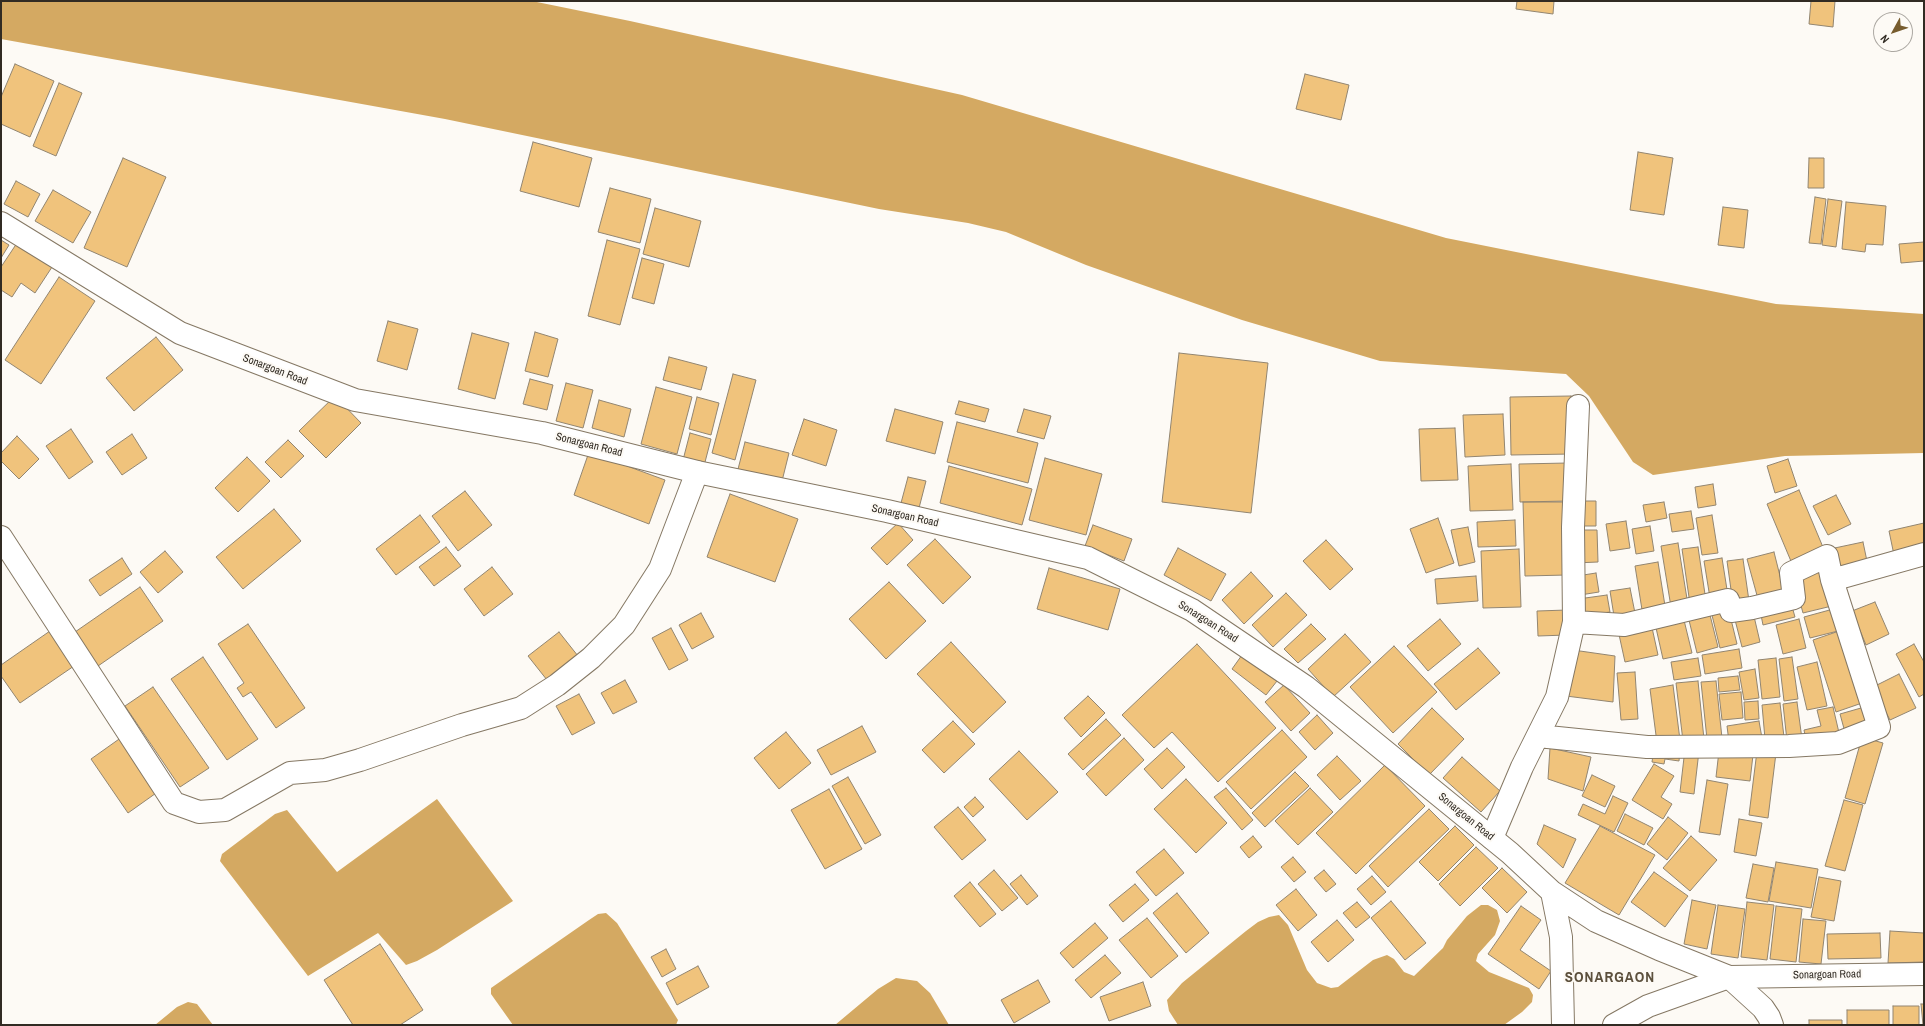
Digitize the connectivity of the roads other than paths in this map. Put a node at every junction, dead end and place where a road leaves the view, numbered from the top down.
1 (1, 223) edge
2 (1578, 406) dead end
3 (697, 472) junction
4 (1, 537) edge
5 (1924, 554) edge
6 (1832, 580) junction
7 (1574, 622) junction
8 (1538, 736) junction
9 (1492, 838) junction
10 (1552, 892) junction
11 (1924, 974) edge
12 (1729, 977) junction
13 (1563, 1025) edge
14 (1614, 1025) edge
15 (1772, 1025) edge

1 - 3 street, Sonargoan Road
2 - 7 street
3 - 4 street
3 - 9 street, Sonargoan Road
5 - 6 street
6 - 7 street
6 - 8 street
7 - 8 street
8 - 9 street
9 - 10 street, Sonargoan Road
10 - 12 street, Sonargoan Road
10 - 13 street
11 - 12 street, Sonargoan Road
12 - 14 street, Sonargoan Road
12 - 15 street

